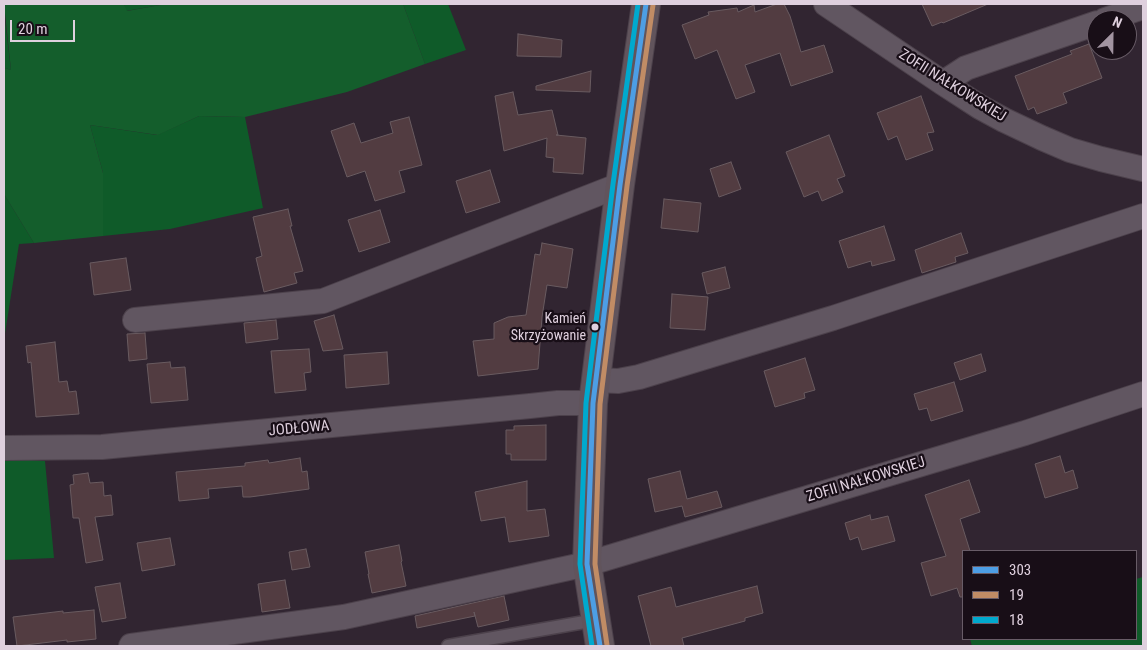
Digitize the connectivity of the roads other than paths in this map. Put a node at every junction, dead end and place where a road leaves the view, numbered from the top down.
1 (646, 4) edge
2 (826, 4) edge
3 (1087, 26) edge
4 (943, 83) junction
5 (1143, 169) edge
6 (620, 185) junction
7 (1143, 216) edge
8 (135, 320) dead end
9 (595, 391) junction
10 (1143, 394) edge
11 (4, 448) edge
12 (587, 564) junction
13 (598, 633) edge
14 (131, 646) edge
15 (448, 646) edge

1 - 6 street
2 - 4 street, ZOFII NAŁKOWSKIEJ
3 - 4 street
4 - 5 street, ZOFII NAŁKOWSKIEJ
6 - 8 street
6 - 9 street
7 - 9 street, JODŁOWA
9 - 11 street, JODŁOWA
9 - 12 street
10 - 12 street, ZOFII NAŁKOWSKIEJ
12 - 13 street
12 - 14 street, ZOFII NAŁKOWSKIEJ
13 - 15 lane

